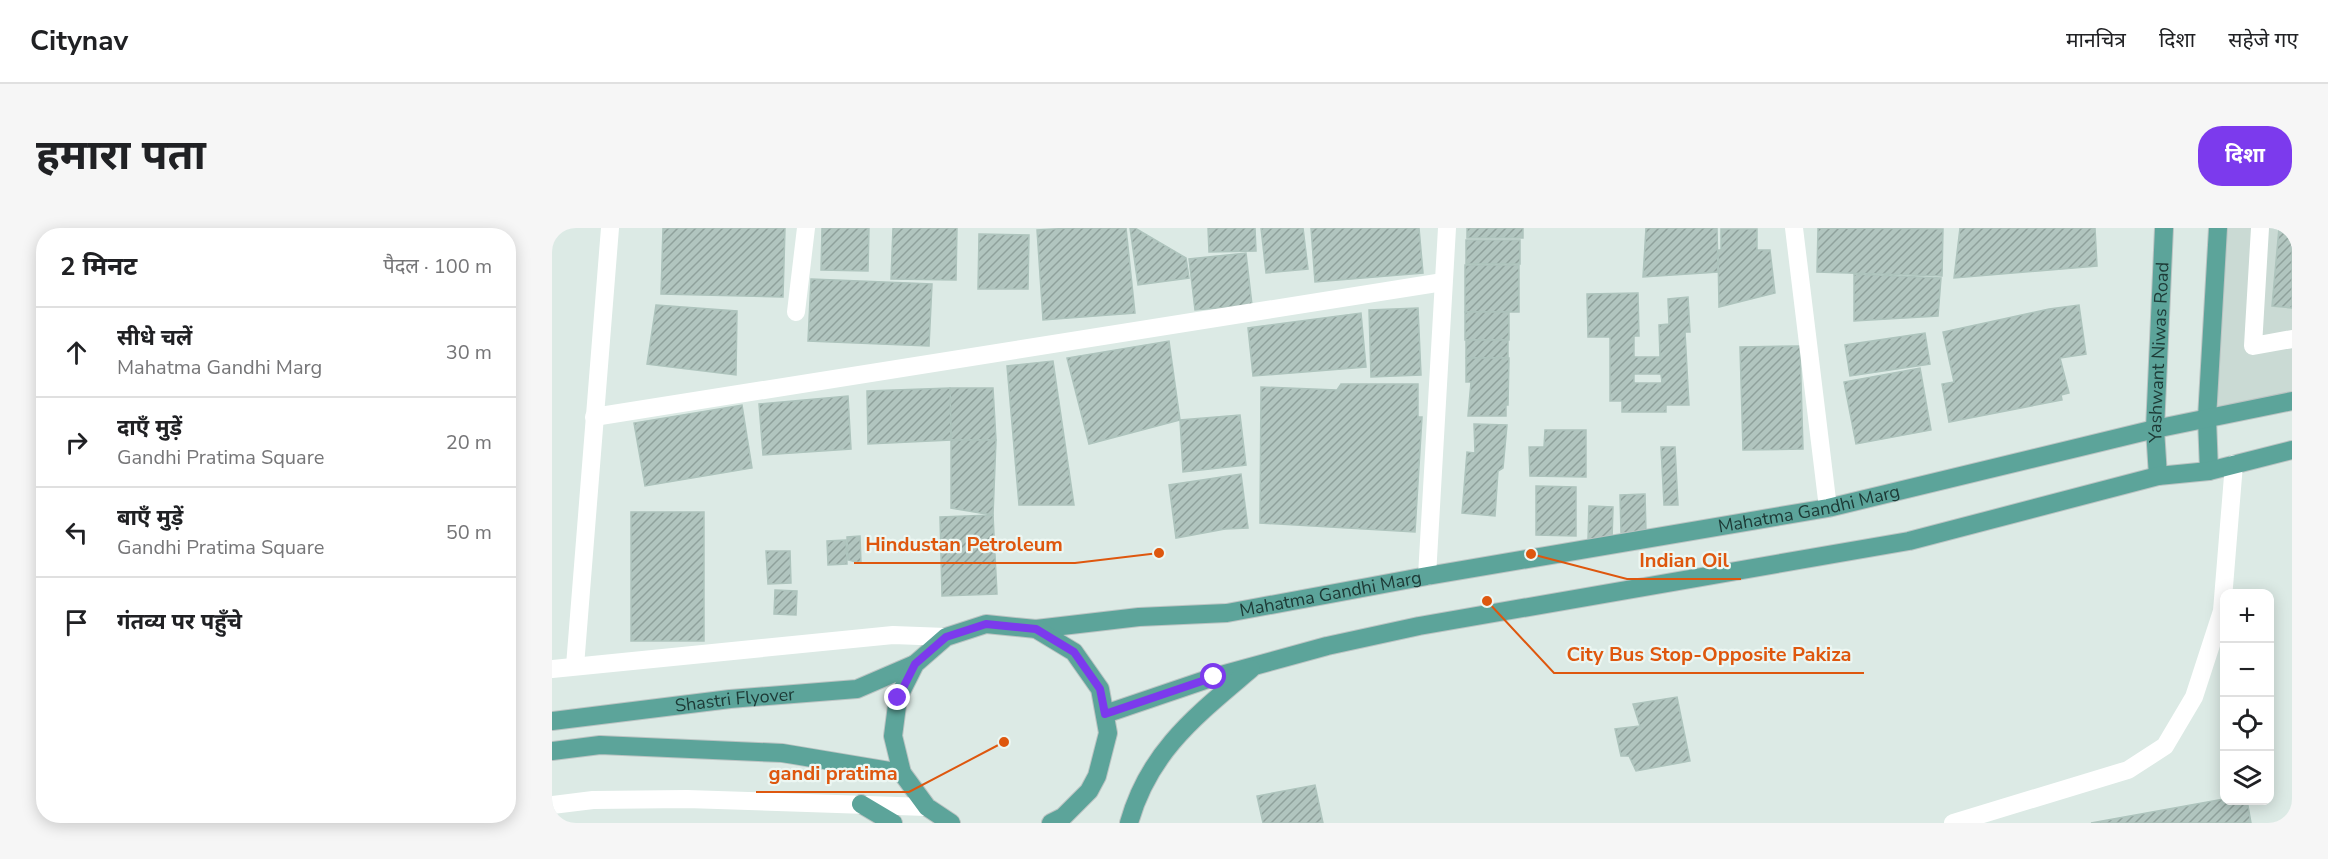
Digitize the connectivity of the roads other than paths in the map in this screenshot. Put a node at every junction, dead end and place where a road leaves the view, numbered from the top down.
1 (610, 228) edge
2 (806, 228) edge
3 (1446, 228) edge
4 (1794, 228) edge
5 (2164, 228) edge
6 (2217, 228) edge
7 (2260, 228) edge
8 (1443, 282) junction
9 (796, 312) dead end
10 (2292, 339) edge
11 (2292, 401) edge
12 (594, 417) junction
13 (2207, 418) junction
14 (2155, 429) junction
15 (2292, 450) edge
16 (2234, 464) junction
17 (2209, 471) junction
18 (2158, 476) junction
19 (1828, 508) junction
20 (1427, 576) junction
21 (1036, 629) junction
22 (946, 637) junction
23 (915, 664) junction
24 (575, 666) junction
25 (1255, 666) junction
26 (552, 669) edge
27 (1105, 714) junction
28 (552, 722) edge
29 (552, 751) edge
30 (902, 773) junction
31 (861, 804) junction
32 (552, 806) edge
33 (927, 807) junction
34 (1076, 815) edge
35 (893, 823) edge
36 (951, 823) edge
37 (1051, 823) edge
38 (1129, 823) edge
39 (1953, 823) edge

1 - 12 street
2 - 9 street
3 - 8 street
4 - 19 street
5 - 14 main road, Yashwant Niwas Road
6 - 13 main road
7 - 10 street
8 - 12 street
8 - 20 street
11 - 13 main road, Mahatma Gandhi Marg
12 - 24 street
13 - 14 main road, Mahatma Gandhi Marg
13 - 17 main road
14 - 18 main road, Yashwant Niwas Road
14 - 19 main road, Mahatma Gandhi Marg
15 - 16 main road
16 - 17 main road
16 - 39 street
17 - 18 main road
18 - 25 main road
19 - 20 main road, Mahatma Gandhi Marg
20 - 21 main road, Mahatma Gandhi Marg
21 - 22 main road
21 - 27 main road
22 - 23 main road
22 - 24 street
23 - 28 main road, Shastri Flyover
23 - 30 main road
24 - 26 street
25 - 27 main road
25 - 38 main road
27 - 34 main road
29 - 30 main road
30 - 33 main road
31 - 32 street
31 - 33 street
31 - 35 main road
33 - 36 main road
34 - 37 main road

